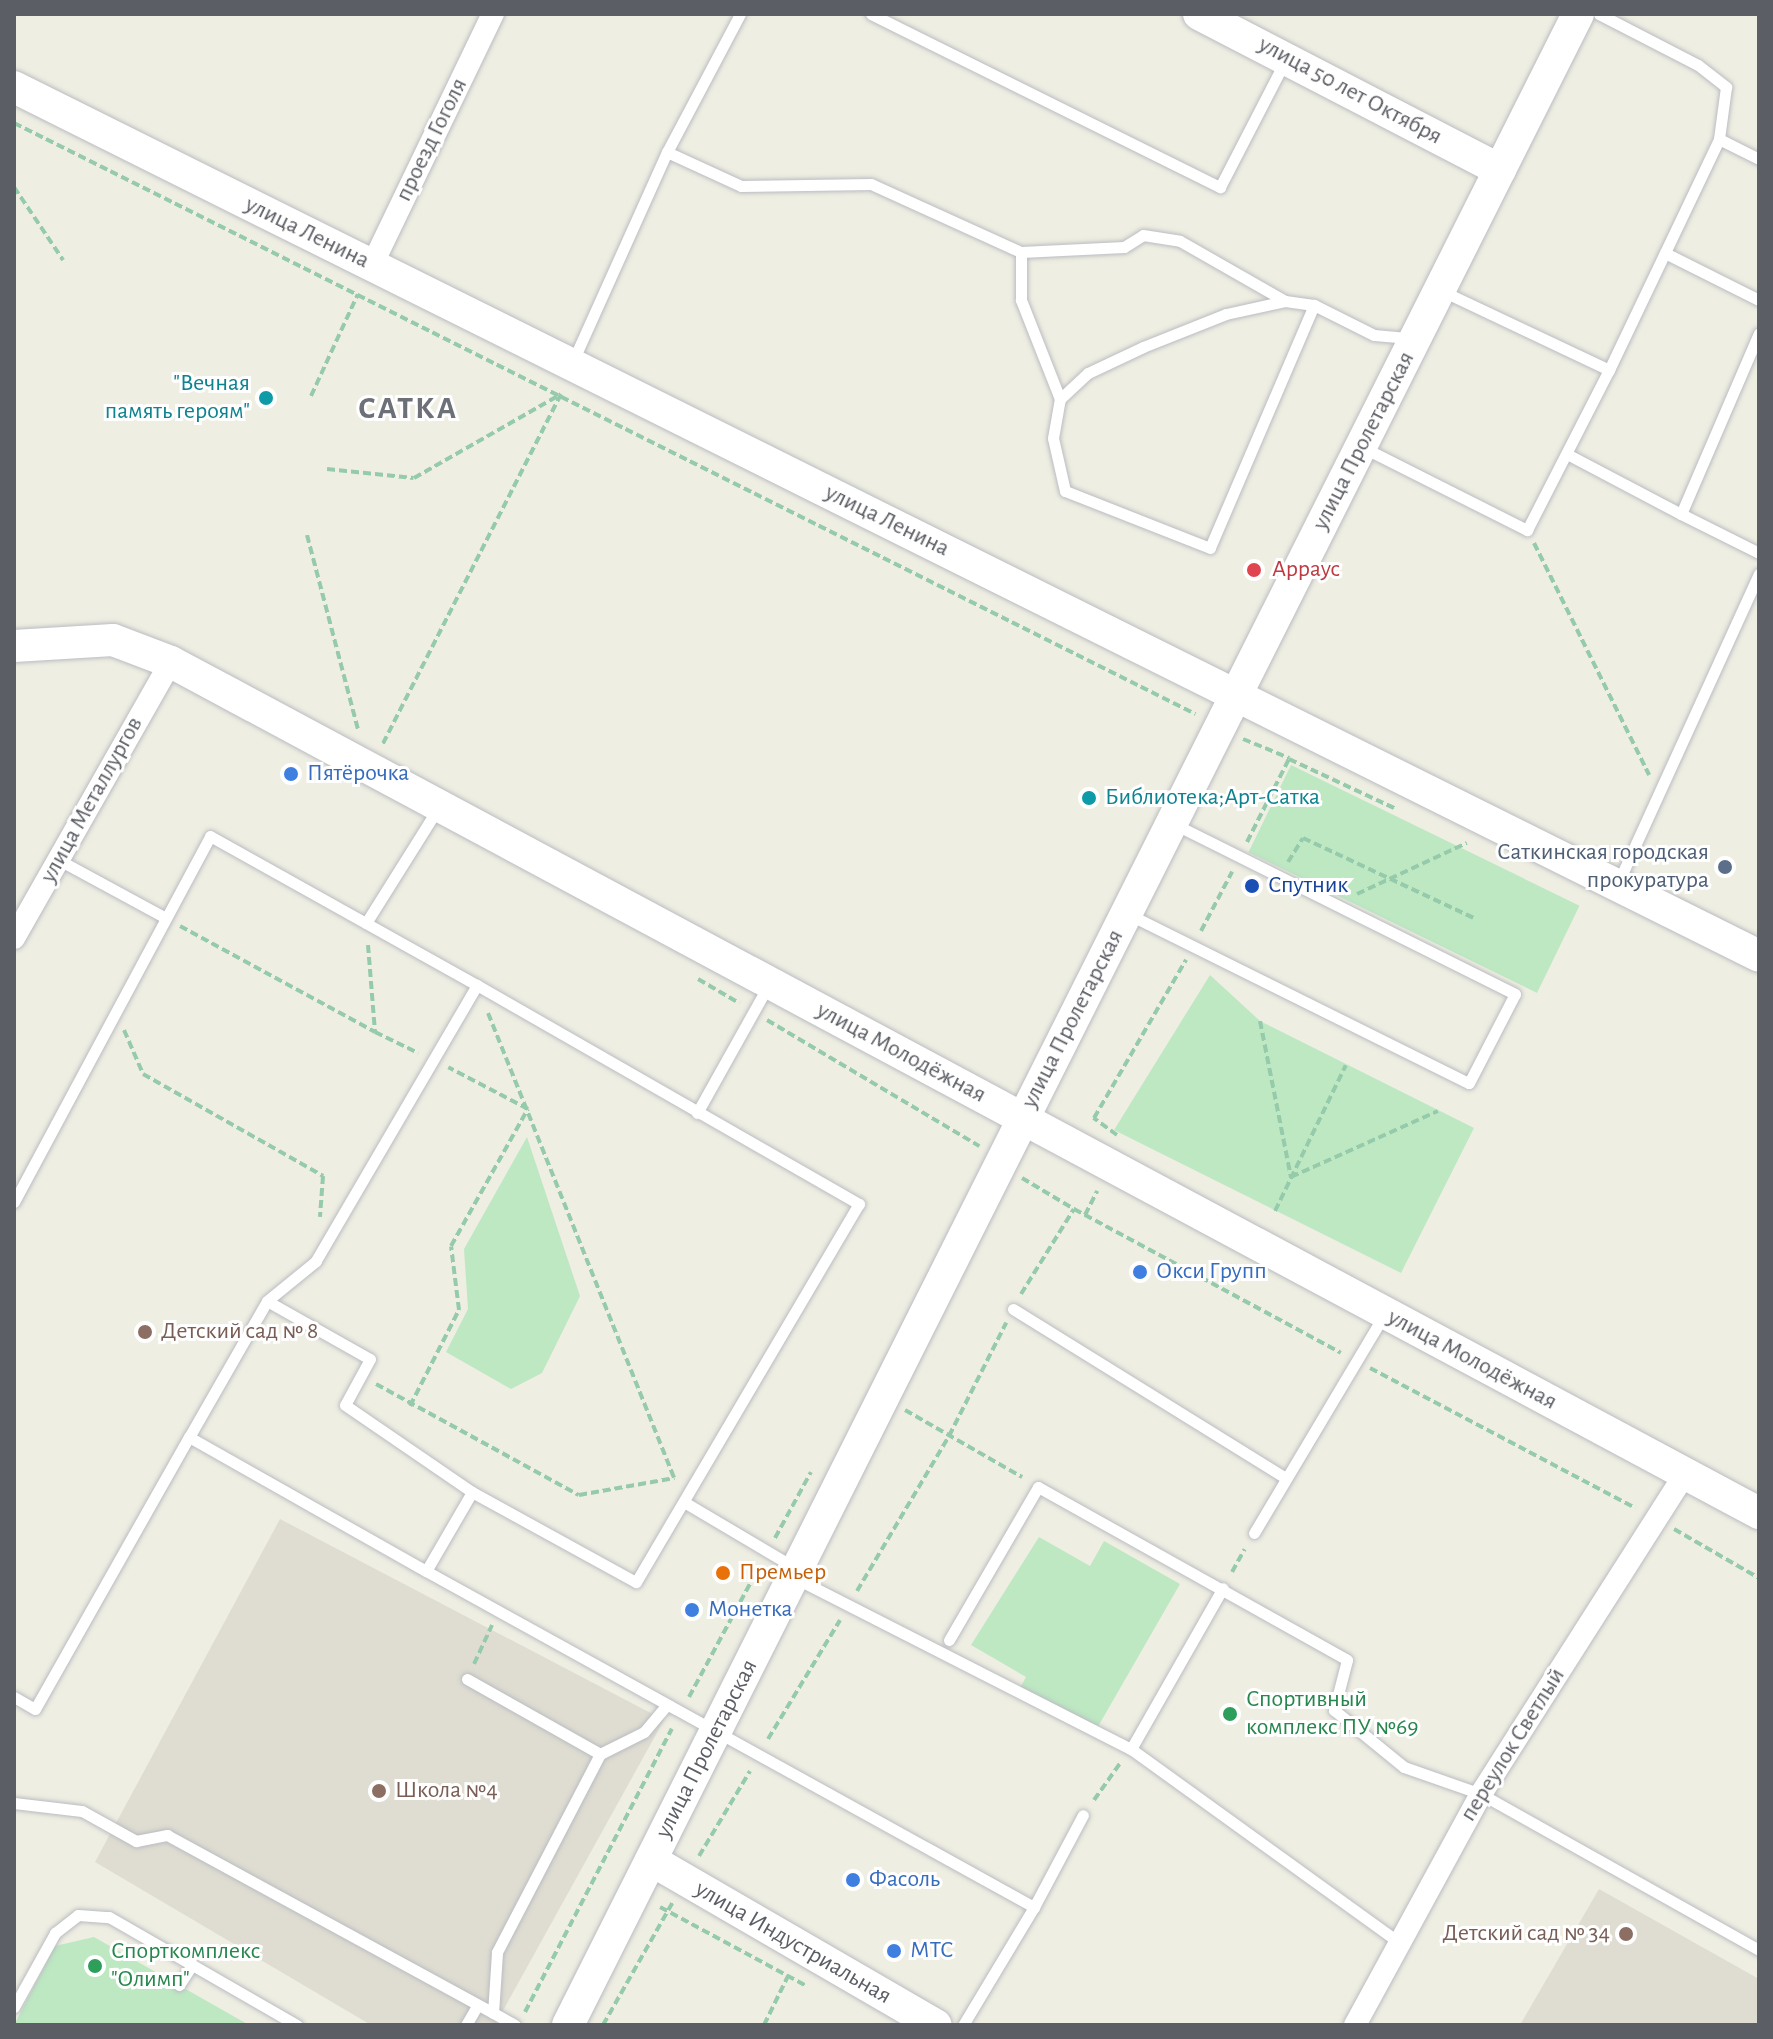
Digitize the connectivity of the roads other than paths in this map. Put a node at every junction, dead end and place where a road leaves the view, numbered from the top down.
1 (493, 14) edge
2 (740, 14) edge
3 (871, 14) edge
4 (1199, 14) edge
5 (1578, 14) edge
6 (1599, 14) edge
7 (1288, 57) junction
8 (14, 87) edge
9 (1719, 139) junction
10 (667, 152) junction
11 (1759, 159) edge
12 (1500, 170) junction
13 (1021, 252) junction
14 (1665, 253) junction
15 (365, 280) junction
16 (1440, 290) junction
17 (1759, 300) edge
18 (1285, 301) junction
19 (1314, 305) junction
20 (1759, 333) edge
21 (1415, 338) junction
22 (1609, 370) junction
23 (566, 380) junction
24 (1060, 399) junction
25 (1361, 447) junction
26 (1567, 454) junction
27 (1681, 514) junction
28 (1759, 553) edge
29 (1759, 574) edge
30 (14, 646) edge
31 (171, 662) junction
32 (1236, 695) junction
33 (439, 806) junction
34 (1172, 823) junction
35 (59, 860) junction
36 (1616, 886) junction
37 (1126, 913) junction
38 (164, 917) junction
39 (366, 923) junction
40 (14, 938) edge
41 (1759, 956) edge
42 (769, 983) junction
43 (477, 985) junction
44 (697, 1113) junction
45 (1023, 1119) junction
46 (14, 1202) edge
47 (267, 1301) junction
48 (1013, 1309) road end
49 (1385, 1313) junction
50 (189, 1437) junction
51 (1685, 1474) junction
52 (1286, 1478) junction
53 (472, 1492) junction
54 (684, 1502) junction
55 (1759, 1513) edge
56 (1254, 1533) road end
57 (426, 1571) junction
58 (795, 1573) junction
59 (1223, 1588) junction
60 (949, 1640) dead end
61 (467, 1679) road end
62 (14, 1697) edge
63 (665, 1707) junction
64 (716, 1730) junction
65 (1131, 1749) junction
66 (600, 1754) junction
67 (1481, 1794) junction
68 (14, 1803) edge
69 (1083, 1815) road end
70 (651, 1860) junction
71 (1034, 1907) junction
72 (1400, 1943) junction
73 (1759, 1950) edge
74 (192, 1965) junction
75 (179, 1985) dead end
76 (14, 2007) edge
77 (476, 2008) junction
78 (493, 2013) junction
79 (297, 2025) edge
80 (466, 2025) edge
81 (516, 2025) edge
82 (568, 2025) edge
83 (936, 2025) edge
84 (963, 2025) edge
85 (1355, 2025) edge

1 - 15 street, проезд Гоголя
2 - 10 lane
3 - 7 lane
4 - 7 main road, улица 50 лет Октября
5 - 12 main road, улица Пролетарская
6 - 9 lane
7 - 12 main road, улица 50 лет Октября
8 - 15 main road, улица Ленина
9 - 11 lane
9 - 14 lane
10 - 13 lane
10 - 23 lane
12 - 16 main road, улица Пролетарская
13 - 18 lane
13 - 24 lane
14 - 17 lane
14 - 22 lane
15 - 23 main road, улица Ленина
16 - 21 main road, улица Пролетарская
16 - 22 lane
18 - 19 lane
18 - 24 lane
19 - 21 lane
19 - 24 lane
20 - 27 lane
21 - 25 main road, улица Пролетарская
22 - 26 lane
23 - 32 main road, улица Ленина
25 - 26 lane
25 - 32 main road, улица Пролетарская
26 - 27 lane
27 - 28 lane
29 - 36 lane
30 - 31 main road, улица Молодёжная
31 - 33 main road, улица Молодёжная
31 - 35 street, улица Металлургов
32 - 34 main road, улица Пролетарская
32 - 36 main road, улица Ленина
33 - 39 lane
33 - 42 main road, улица Молодёжная
34 - 37 main road, улица Пролетарская
34 - 37 lane
35 - 38 lane
35 - 40 street, улица Металлургов
36 - 41 main road, улица Ленина
37 - 45 main road, улица Пролетарская
38 - 39 lane
38 - 46 lane
39 - 43 lane
42 - 44 lane
42 - 45 main road, улица Молодёжная
43 - 44 lane
43 - 47 lane
44 - 54 lane
45 - 49 main road, улица Молодёжная
45 - 58 main road, улица Пролетарская
47 - 50 lane
47 - 53 lane
48 - 52 lane
49 - 51 main road, улица Молодёжная
49 - 52 lane
50 - 57 lane
50 - 62 lane
51 - 55 main road, улица Молодёжная
51 - 67 street, переулок Светлый
52 - 56 lane
53 - 54 lane
53 - 57 lane
54 - 58 lane
57 - 63 lane
58 - 64 main road, улица Пролетарская
58 - 65 lane
59 - 60 lane
59 - 65 lane
59 - 67 lane
61 - 66 lane
63 - 64 lane
63 - 66 lane
64 - 70 main road, улица Пролетарская
64 - 71 lane
65 - 72 lane
66 - 78 lane
67 - 72 street, переулок Светлый
67 - 73 lane
68 - 77 lane
69 - 71 lane
70 - 82 main road, улица Пролетарская
70 - 83 main road, улица Индустриальная
71 - 84 lane
72 - 85 street, переулок Светлый
74 - 75 lane
74 - 76 lane
74 - 79 lane
77 - 78 lane
77 - 80 lane
78 - 81 lane

